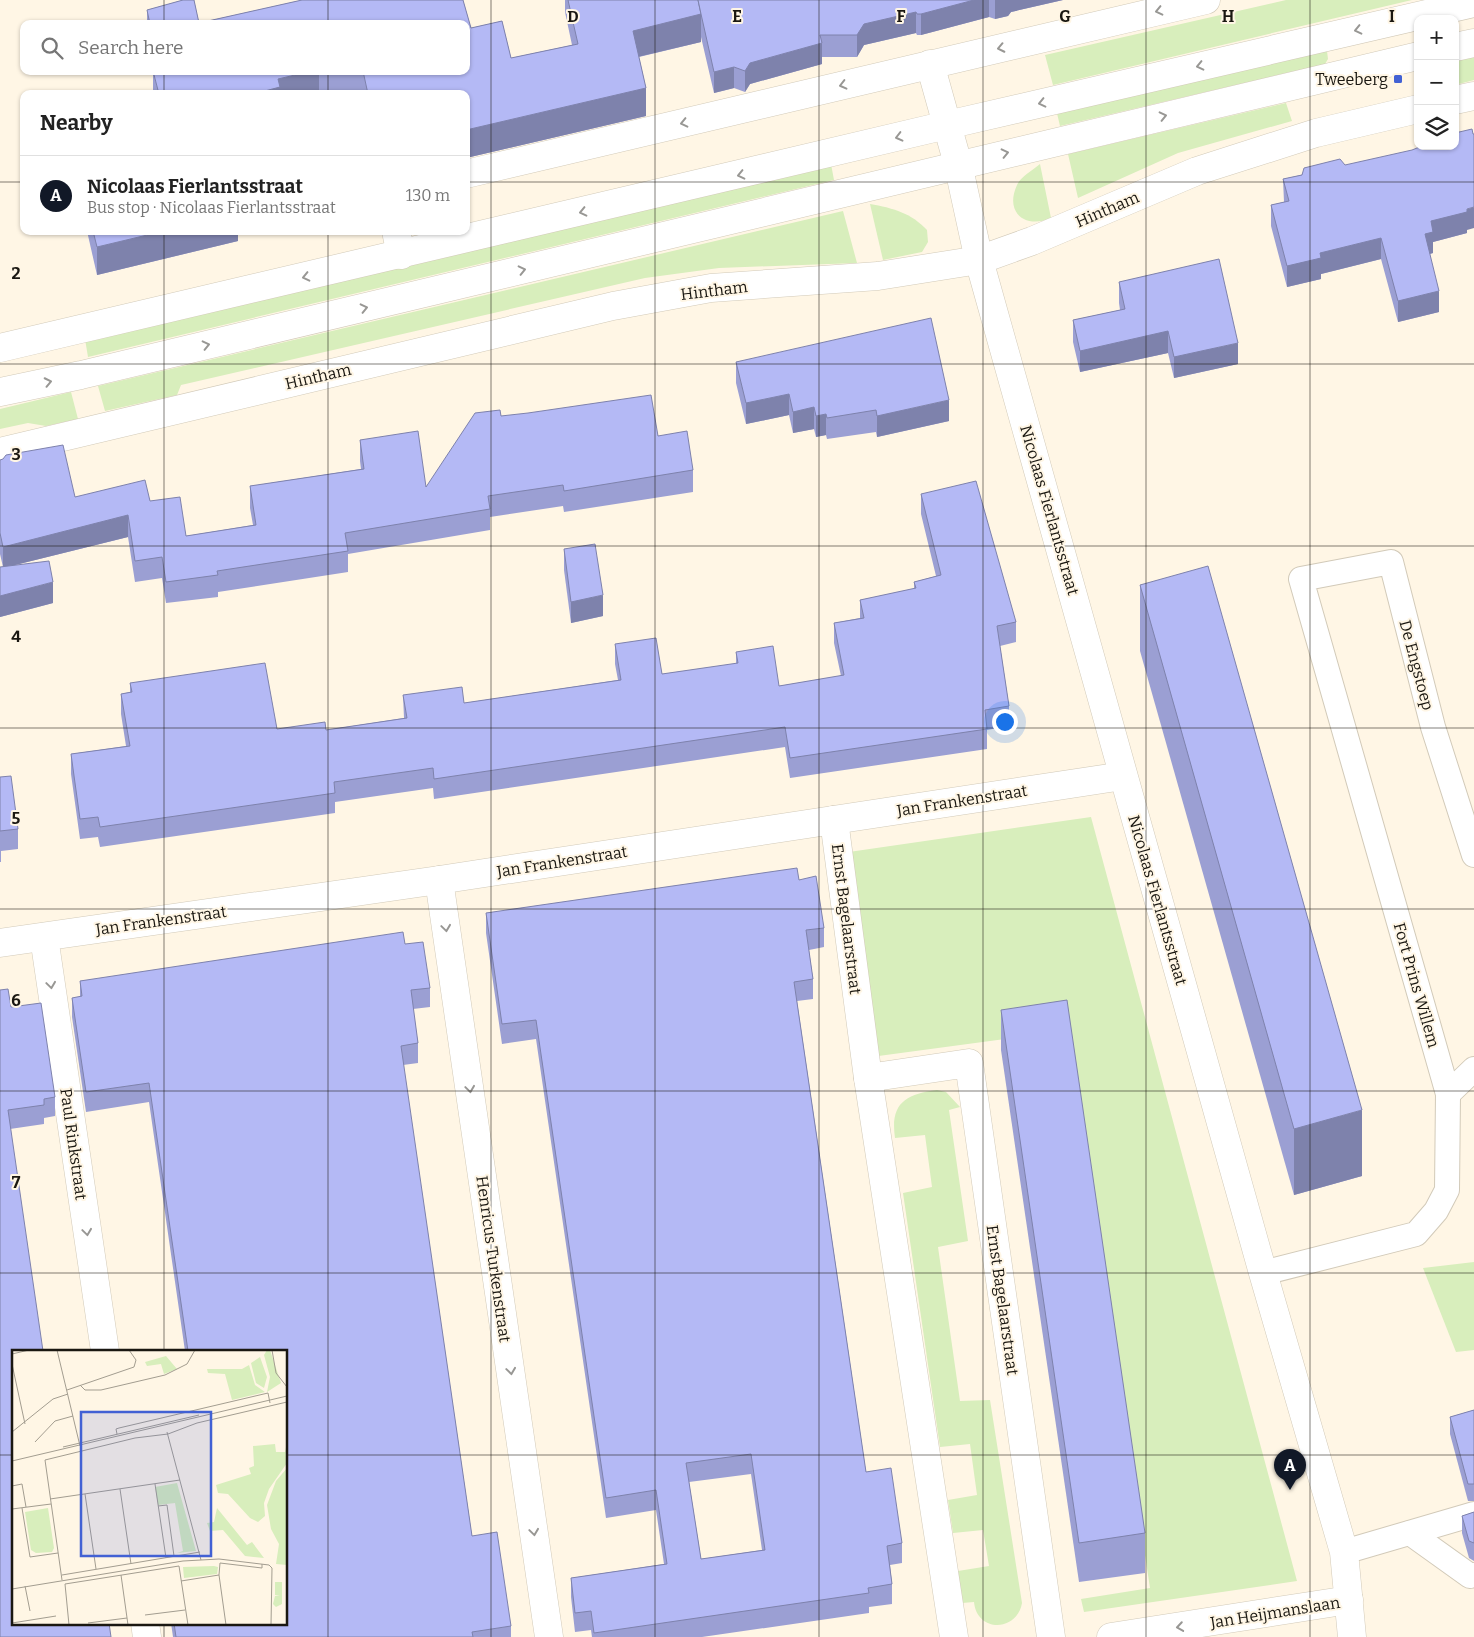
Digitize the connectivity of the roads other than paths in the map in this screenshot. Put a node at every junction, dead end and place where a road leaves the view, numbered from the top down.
1 (1206, 0) edge
2 (1474, 3) edge
3 (1474, 43) edge
4 (1459, 46) edge
5 (1414, 57) edge
6 (930, 64) junction
7 (1474, 96) edge
8 (1459, 99) edge
9 (1414, 110) edge
10 (947, 125) junction
11 (958, 164) junction
12 (470, 173) edge
13 (470, 228) edge
14 (436, 235) edge
15 (399, 243) edge
16 (979, 260) junction
17 (0, 348) edge
18 (0, 392) edge
19 (0, 452) edge
20 (1301, 579) joint
21 (1123, 776) junction
22 (834, 820) junction
23 (1474, 855) edge
24 (440, 880) junction
25 (44, 937) junction
26 (0, 944) edge
27 (1474, 1069) edge
28 (868, 1078) junction
29 (1448, 1094) junction
30 (1263, 1272) junction
31 (105, 1350) edge
32 (1474, 1514) edge
33 (1410, 1533) junction
34 (1344, 1552) junction
35 (1474, 1575) edge
36 (1349, 1600) junction
37 (145, 1624) edge
38 (147, 1637) edge
39 (549, 1637) edge
40 (954, 1637) edge
41 (1051, 1637) edge
42 (1111, 1637) edge
43 (1352, 1637) edge

1 -> 6 street
2 -> 10 street
3 - 4 street
11 -> 5 street
6 - 10 street
6 -> 12 street
7 - 8 street
9 - 16 street, Hintham
10 - 11 street
10 -> 13 street
11 - 16 street, Nicolaas Fierlantsstraat
18 -> 11 street
14 -> 15 street
15 -> 17 street
16 - 19 street, Hintham
16 - 21 street, Nicolaas Fierlantsstraat
20 - 23 lane, De Engstoep
20 - 29 lane, Fort Prins Willem
21 - 22 street, Jan Frankenstraat
21 - 30 street, Nicolaas Fierlantsstraat
22 - 24 street, Jan Frankenstraat
22 - 28 street, Ernst Bagelaarstraat
24 - 25 street, Jan Frankenstraat
24 -> 39 street, Henricus Turkenstraat
25 - 26 street, Jan Frankenstraat
25 -> 31 street, Paul Rinkstraat
27 - 29 lane
28 - 40 street, Ernst Bagelaarstraat
28 - 41 street, Ernst Bagelaarstraat
29 - 30 lane, Fort Prins Willem
30 - 34 street, Nicolaas Fierlantsstraat
32 - 33 lane
33 - 34 lane
33 - 35 lane
34 - 36 street, Nicolaas Fierlantsstraat
36 -> 42 street, Jan Heijmanslaan
36 - 43 street, Nicolaas Fierlantsstraat
37 - 38 street

